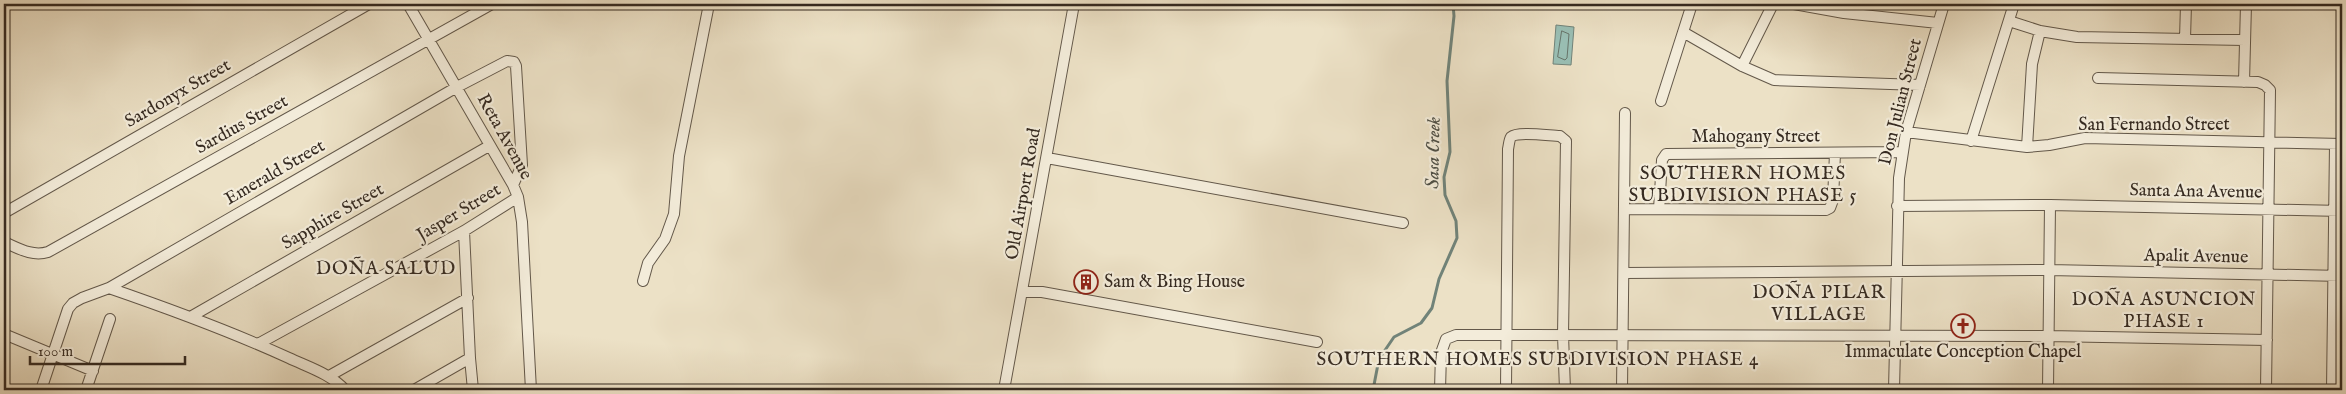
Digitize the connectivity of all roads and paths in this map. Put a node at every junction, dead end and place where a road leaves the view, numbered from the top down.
1 (369, 4) edge
2 (408, 4) edge
3 (492, 4) edge
4 (709, 4) edge
5 (1074, 4) edge
6 (1692, 4) edge
7 (1773, 4) edge
8 (1794, 4) edge
9 (1944, 4) edge
10 (2014, 4) edge
11 (2186, 4) edge
12 (2246, 4) edge
13 (2009, 21) junction
14 (1938, 23) junction
15 (2040, 31) junction
16 (1683, 32) junction
17 (429, 39) junction
18 (2185, 39) junction
19 (2245, 40) junction
20 (1742, 66) junction
21 (2098, 78) dead end
22 (2244, 82) junction
23 (1920, 84) junction
24 (457, 87) junction
25 (1662, 101) dead end
26 (1625, 113) dead end
27 (1906, 132) junction
28 (1971, 141) junction
29 (2270, 142) junction
30 (2339, 144) edge
31 (490, 146) junction
32 (2027, 147) junction
33 (1903, 152) junction
34 (1835, 153) junction
35 (1047, 158) junction
36 (513, 185) junction
37 (518, 197) junction
38 (2050, 205) junction
39 (1897, 206) junction
40 (1624, 209) junction
41 (1659, 209) junction
42 (2269, 210) junction
43 (2338, 211) edge
44 (4, 212) edge
45 (1403, 223) dead end
46 (464, 231) junction
47 (4, 242) edge
48 (2049, 270) junction
49 (1895, 271) junction
50 (1624, 273) junction
51 (2268, 275) junction
52 (2338, 276) edge
53 (642, 281) dead end
54 (109, 288) junction
55 (1023, 292) junction
56 (468, 298) junction
57 (192, 316) junction
58 (110, 319) dead end
59 (4, 334) edge
60 (1507, 334) junction
61 (1563, 334) junction
62 (1622, 334) junction
63 (1894, 336) junction
64 (2048, 336) junction
65 (2267, 340) junction
66 (2337, 340) edge
67 (1317, 342) dead end
68 (258, 344) junction
69 (55, 354) junction
70 (470, 358) junction
71 (92, 371) junction
72 (329, 376) junction
73 (42, 390) edge
74 (86, 390) edge
75 (345, 390) edge
76 (414, 390) edge
77 (473, 390) edge
78 (531, 390) edge
79 (1004, 390) edge
80 (1440, 390) edge
81 (1506, 390) edge
82 (1565, 390) edge
83 (1622, 390) edge
84 (1894, 390) edge
85 (2048, 390) edge
86 (2266, 390) edge
87 (2332, 390) edge

1 - 44 street, Sardonyx Street
2 - 17 street, Reta Avenue
3 - 17 street, Sardius Street
4 - 53 street
5 - 35 street, Old Airport Road
6 - 16 street
7 - 20 street
8 - 14 street
9 - 14 street, Don Julian Street
10 - 13 street
11 - 18 street
12 - 19 street
13 - 15 street
13 - 28 street
14 - 23 street, Don Julian Street
15 - 18 street
15 - 32 street
16 - 20 street
16 - 25 street
17 - 24 street, Reta Avenue
17 - 47 street, Sardius Street
18 - 19 street
19 - 22 street
20 - 23 street
21 - 22 street
22 - 29 street
23 - 27 street, Don Julian Street
24 - 31 street, Reta Avenue
24 - 36 street, Emerald Street
24 - 54 street, Emerald Street
26 - 40 street
27 - 28 street, San Fernando Street
27 - 33 street, Don Julian Street
28 - 32 street, San Fernando Street
29 - 30 street, San Fernando Street
29 - 32 street, San Fernando Street
29 - 42 street
30 - 43 street
31 - 36 street, Reta Avenue
31 - 57 street, Sapphire Street
33 - 34 street, Mahogany Street
33 - 39 street, Don Julian Street
34 - 41 street, Mahogany Street
34 - 41 street
35 - 45 street
35 - 55 street, Old Airport Road
36 - 37 street, Reta Avenue
37 - 46 street, Jasper Street
37 - 78 street, Reta Avenue
38 - 39 street, Santa Ana Avenue
38 - 42 street, Santa Ana Avenue
38 - 48 street
39 - 49 street, Don Julian Street
40 - 41 street
40 - 50 street
42 - 43 street, Santa Ana Avenue
42 - 51 street
43 - 52 street
46 - 56 street
46 - 68 street, Jasper Street
48 - 49 street, Apalit Avenue
48 - 51 street, Apalit Avenue
48 - 64 street
49 - 50 street, Apalit Avenue
49 - 63 street, Don Julian Street
50 - 62 street
51 - 52 street, Apalit Avenue
51 - 65 street
52 - 66 street
54 - 57 street
54 - 69 street, Emerald Street
55 - 67 street
55 - 79 street, Old Airport Road
56 - 70 street
56 - 72 street
57 - 68 street
58 - 71 street
59 - 69 street
60 - 61 street
60 - 61 street
60 - 80 street
60 - 81 street
61 - 62 street
61 - 82 street
62 - 63 street
62 - 83 street
63 - 64 street
63 - 84 street, Don Julian Street
64 - 65 street
64 - 85 street
65 - 86 street
66 - 87 street
68 - 72 street
69 - 71 street
69 - 73 street, Emerald Street
70 - 76 street
70 - 77 street
71 - 74 street
72 - 75 street

